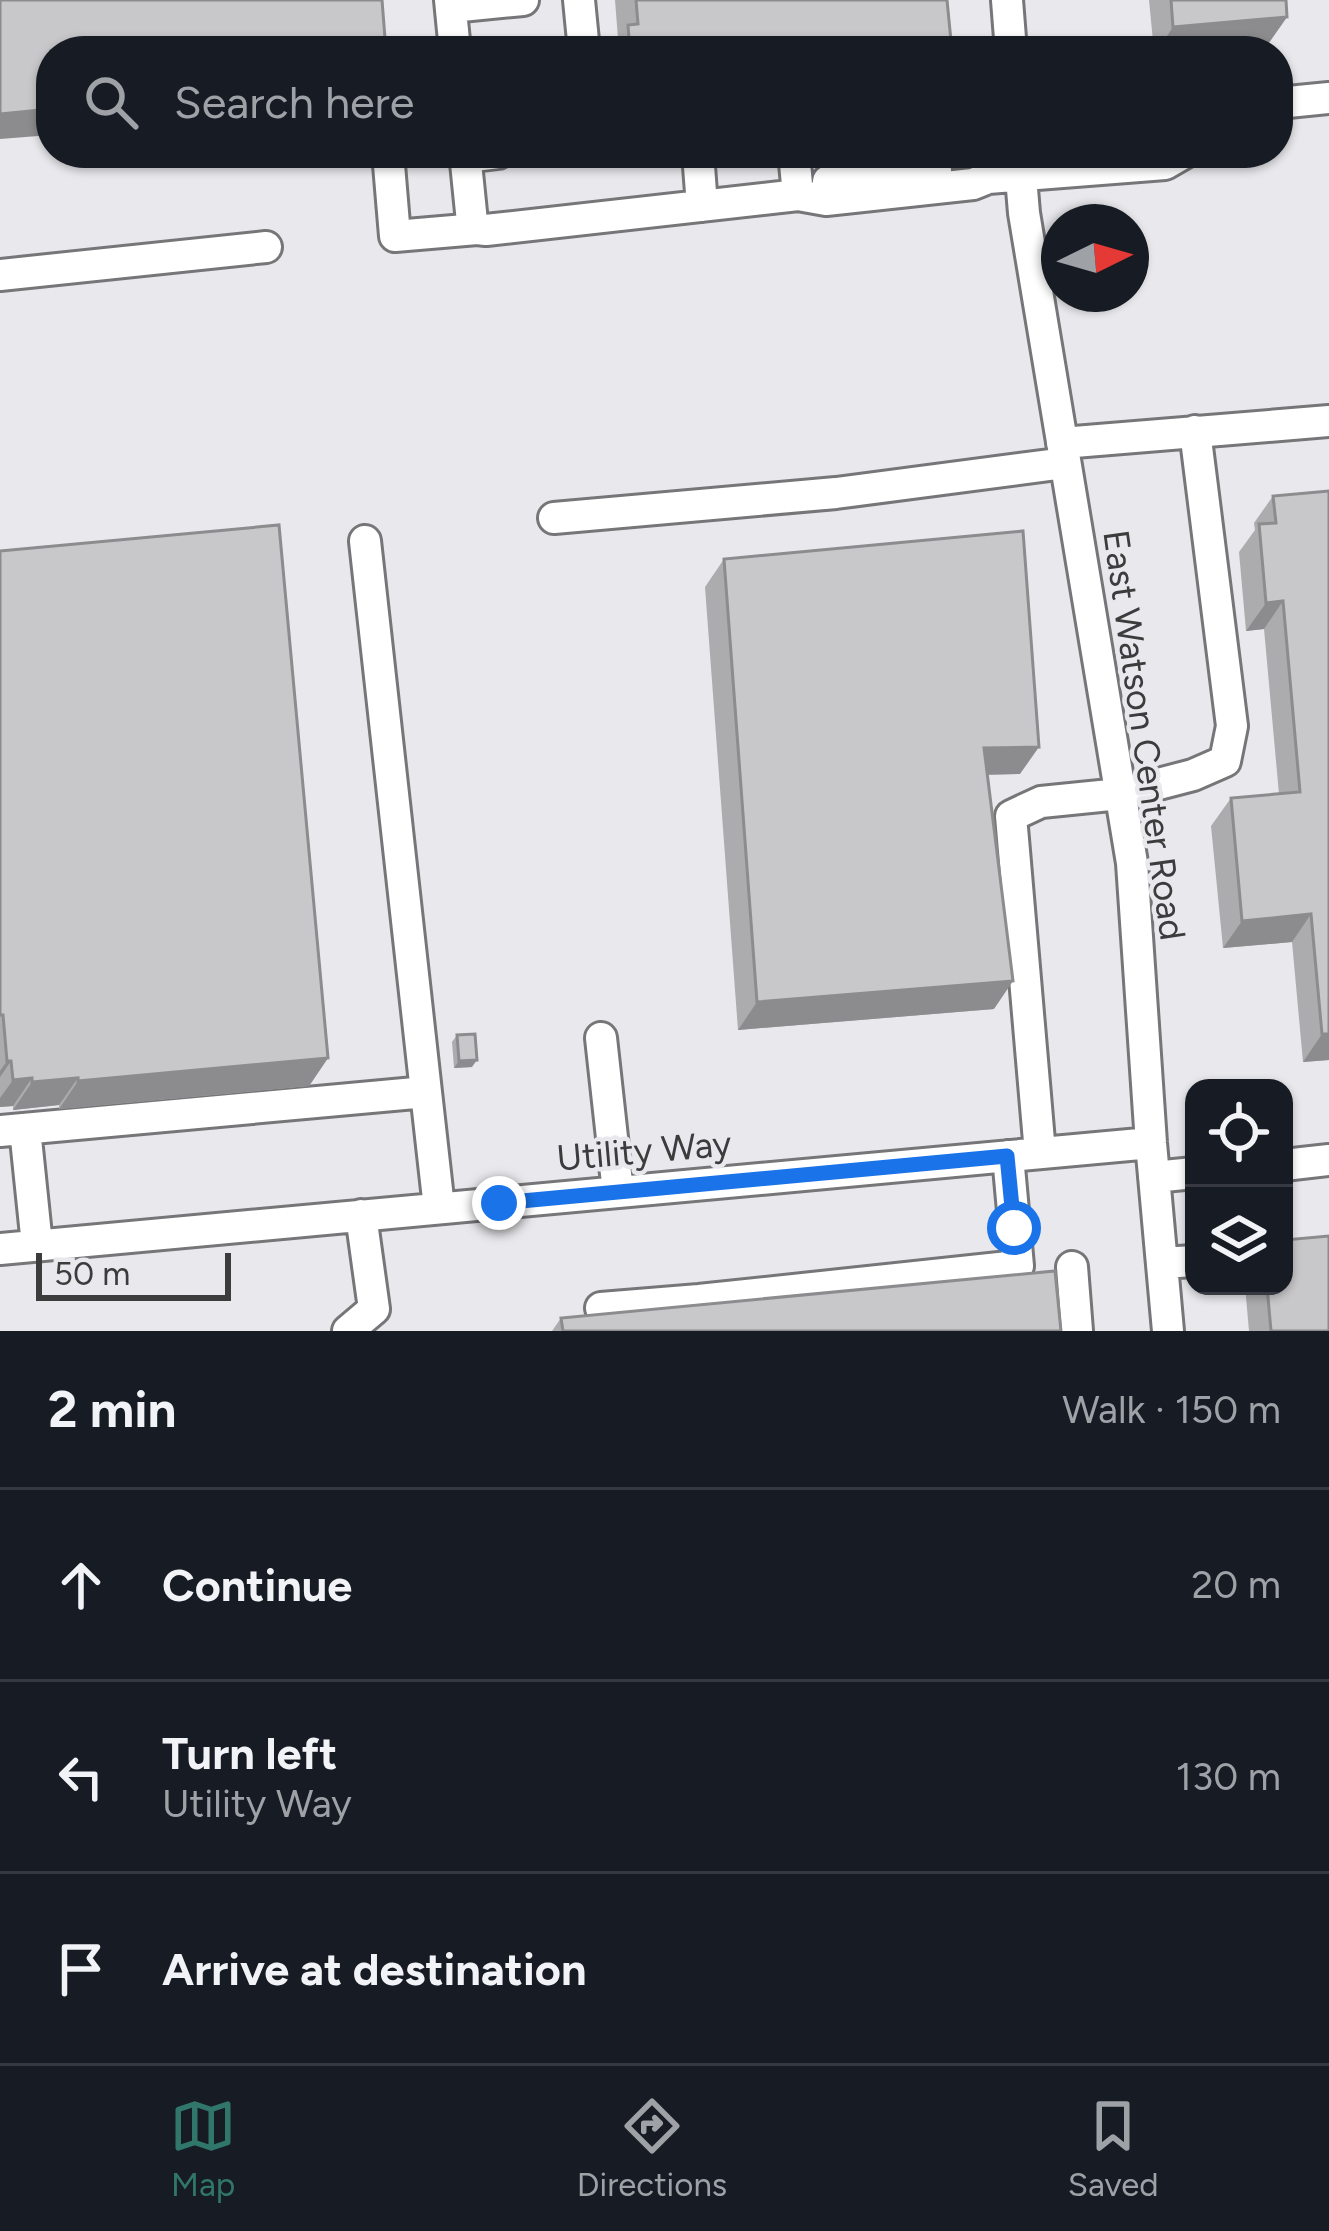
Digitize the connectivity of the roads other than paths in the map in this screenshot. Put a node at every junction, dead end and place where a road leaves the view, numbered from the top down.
1 (523, 0) edge
2 (579, 0) edge
3 (1007, 0) edge
4 (451, 3) edge
5 (454, 36) edge
6 (583, 36) edge
7 (1010, 36) edge
8 (1329, 98) edge
9 (1293, 102) edge
10 (389, 168) edge
11 (466, 168) edge
12 (699, 168) edge
13 (795, 168) edge
14 (901, 168) edge
15 (960, 168) edge
16 (1013, 168) edge
17 (1020, 168) edge
18 (988, 178) junction
19 (798, 196) junction
20 (702, 206) junction
21 (477, 230) junction
22 (266, 247) dead end
23 (0, 275) edge
24 (1329, 421) edge
25 (1195, 431) junction
26 (1064, 453) junction
27 (554, 518) dead end
28 (365, 541) dead end
29 (1120, 794) junction
30 (601, 1038) dead end
31 (426, 1092) junction
32 (12, 1130) edge
33 (1151, 1143) junction
34 (1040, 1153) junction
35 (1007, 1156) junction
36 (1329, 1160) edge
37 (1293, 1164) edge
38 (1185, 1174) edge
39 (1154, 1177) junction
40 (618, 1192) junction
41 (439, 1208) junction
42 (362, 1215) junction
43 (37, 1245) junction
44 (0, 1249) edge
45 (1185, 1262) edge
46 (1162, 1264) junction
47 (1072, 1267) dead end
48 (602, 1308) dead end
49 (348, 1331) edge
50 (1077, 1331) edge
51 (1168, 1331) edge

1 - 4 street
2 - 6 street
3 - 7 street
4 - 5 street
8 - 9 street
10 - 21 street
11 - 21 street
12 - 20 street
13 - 19 street
14 - 19 street
15 - 18 street
16 - 18 street
17 - 26 street, East Watson Center Road
18 - 19 street
19 - 20 street
20 - 21 street
22 - 23 street
24 - 25 street
25 - 26 street
25 - 29 street
26 - 27 street
26 - 29 street, East Watson Center Road
28 - 31 street
29 - 33 street, East Watson Center Road
29 - 34 street
30 - 40 street
31 - 32 street
31 - 41 street
32 - 43 street
33 - 34 street, Utility Way
33 - 39 street, East Watson Center Road
34 - 35 street, Utility Way
35 - 40 street, Utility Way
35 - 48 street
36 - 37 street
38 - 39 street
39 - 46 street, East Watson Center Road
40 - 41 street, Utility Way
41 - 42 street, Utility Way
42 - 43 street, Utility Way
42 - 49 street
43 - 44 street, Utility Way
45 - 46 street
46 - 51 street, East Watson Center Road
47 - 50 street

